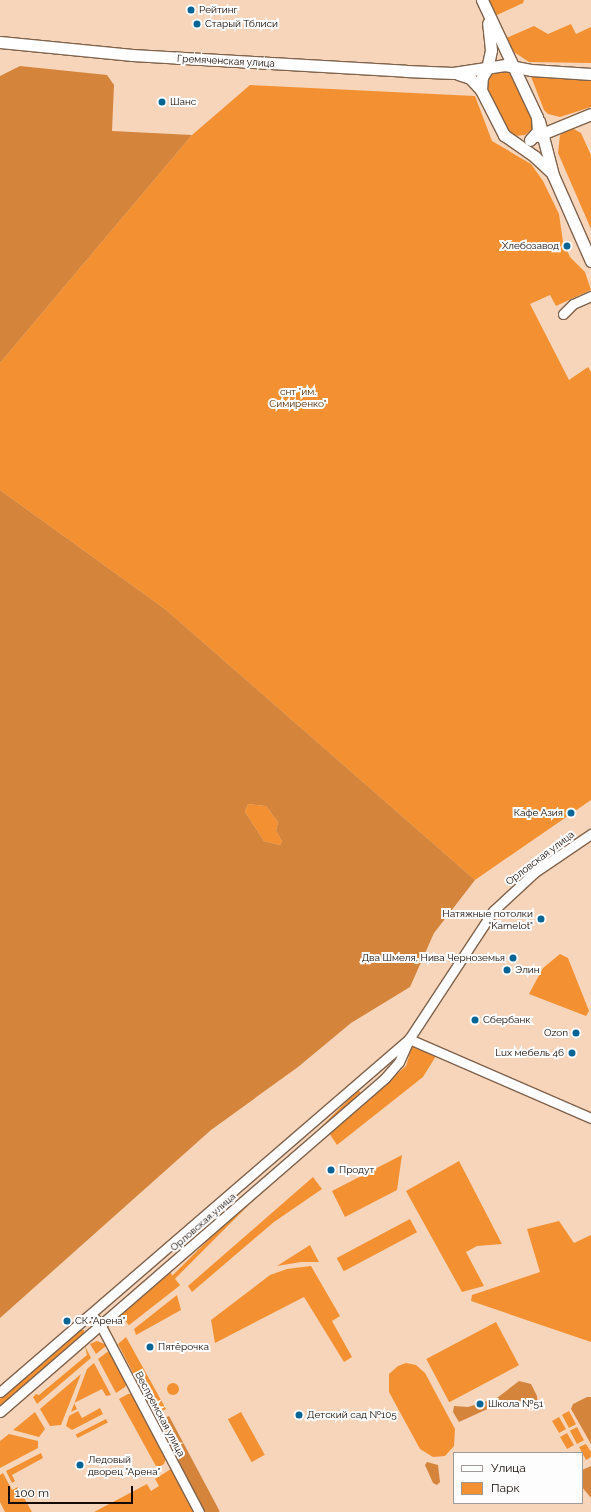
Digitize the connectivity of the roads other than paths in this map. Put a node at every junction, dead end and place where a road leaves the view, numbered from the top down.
1 (483, 3) edge
2 (0, 42) edge
3 (516, 68) junction
4 (487, 69) junction
5 (453, 73) junction
6 (591, 74) edge
7 (481, 90) junction
8 (591, 114) edge
9 (537, 117) junction
10 (543, 132) junction
11 (530, 140) junction
12 (512, 142) junction
13 (553, 175) junction
14 (591, 261) edge
15 (591, 296) edge
16 (563, 314) dead end
17 (591, 834) edge
18 (409, 1039) junction
19 (591, 1118) edge
20 (91, 1314) junction
21 (101, 1326) junction
22 (0, 1392) edge
23 (0, 1412) edge
24 (199, 1512) edge

1 - 3 main road
1 - 4 main road
2 - 5 main road, Гремяченская улица
3 - 4 main road
3 - 6 main road
3 - 9 main road
4 - 5 main road
4 - 7 main road
5 - 7 main road
7 - 12 main road
8 - 10 main road
9 - 10 main road
9 - 11 main road
10 - 11 main road
10 - 13 main road
11 - 12 main road
12 - 13 main road
13 - 14 main road
15 - 16 street
17 - 18 street, Орловская улица
18 - 19 street
18 - 20 street, Орловская улица
18 - 21 street, Орловская улица
20 - 21 street, Веспремская улица
20 - 22 street, Орловская улица
21 - 23 street, Орловская улица
21 - 24 street, Веспремская улица

